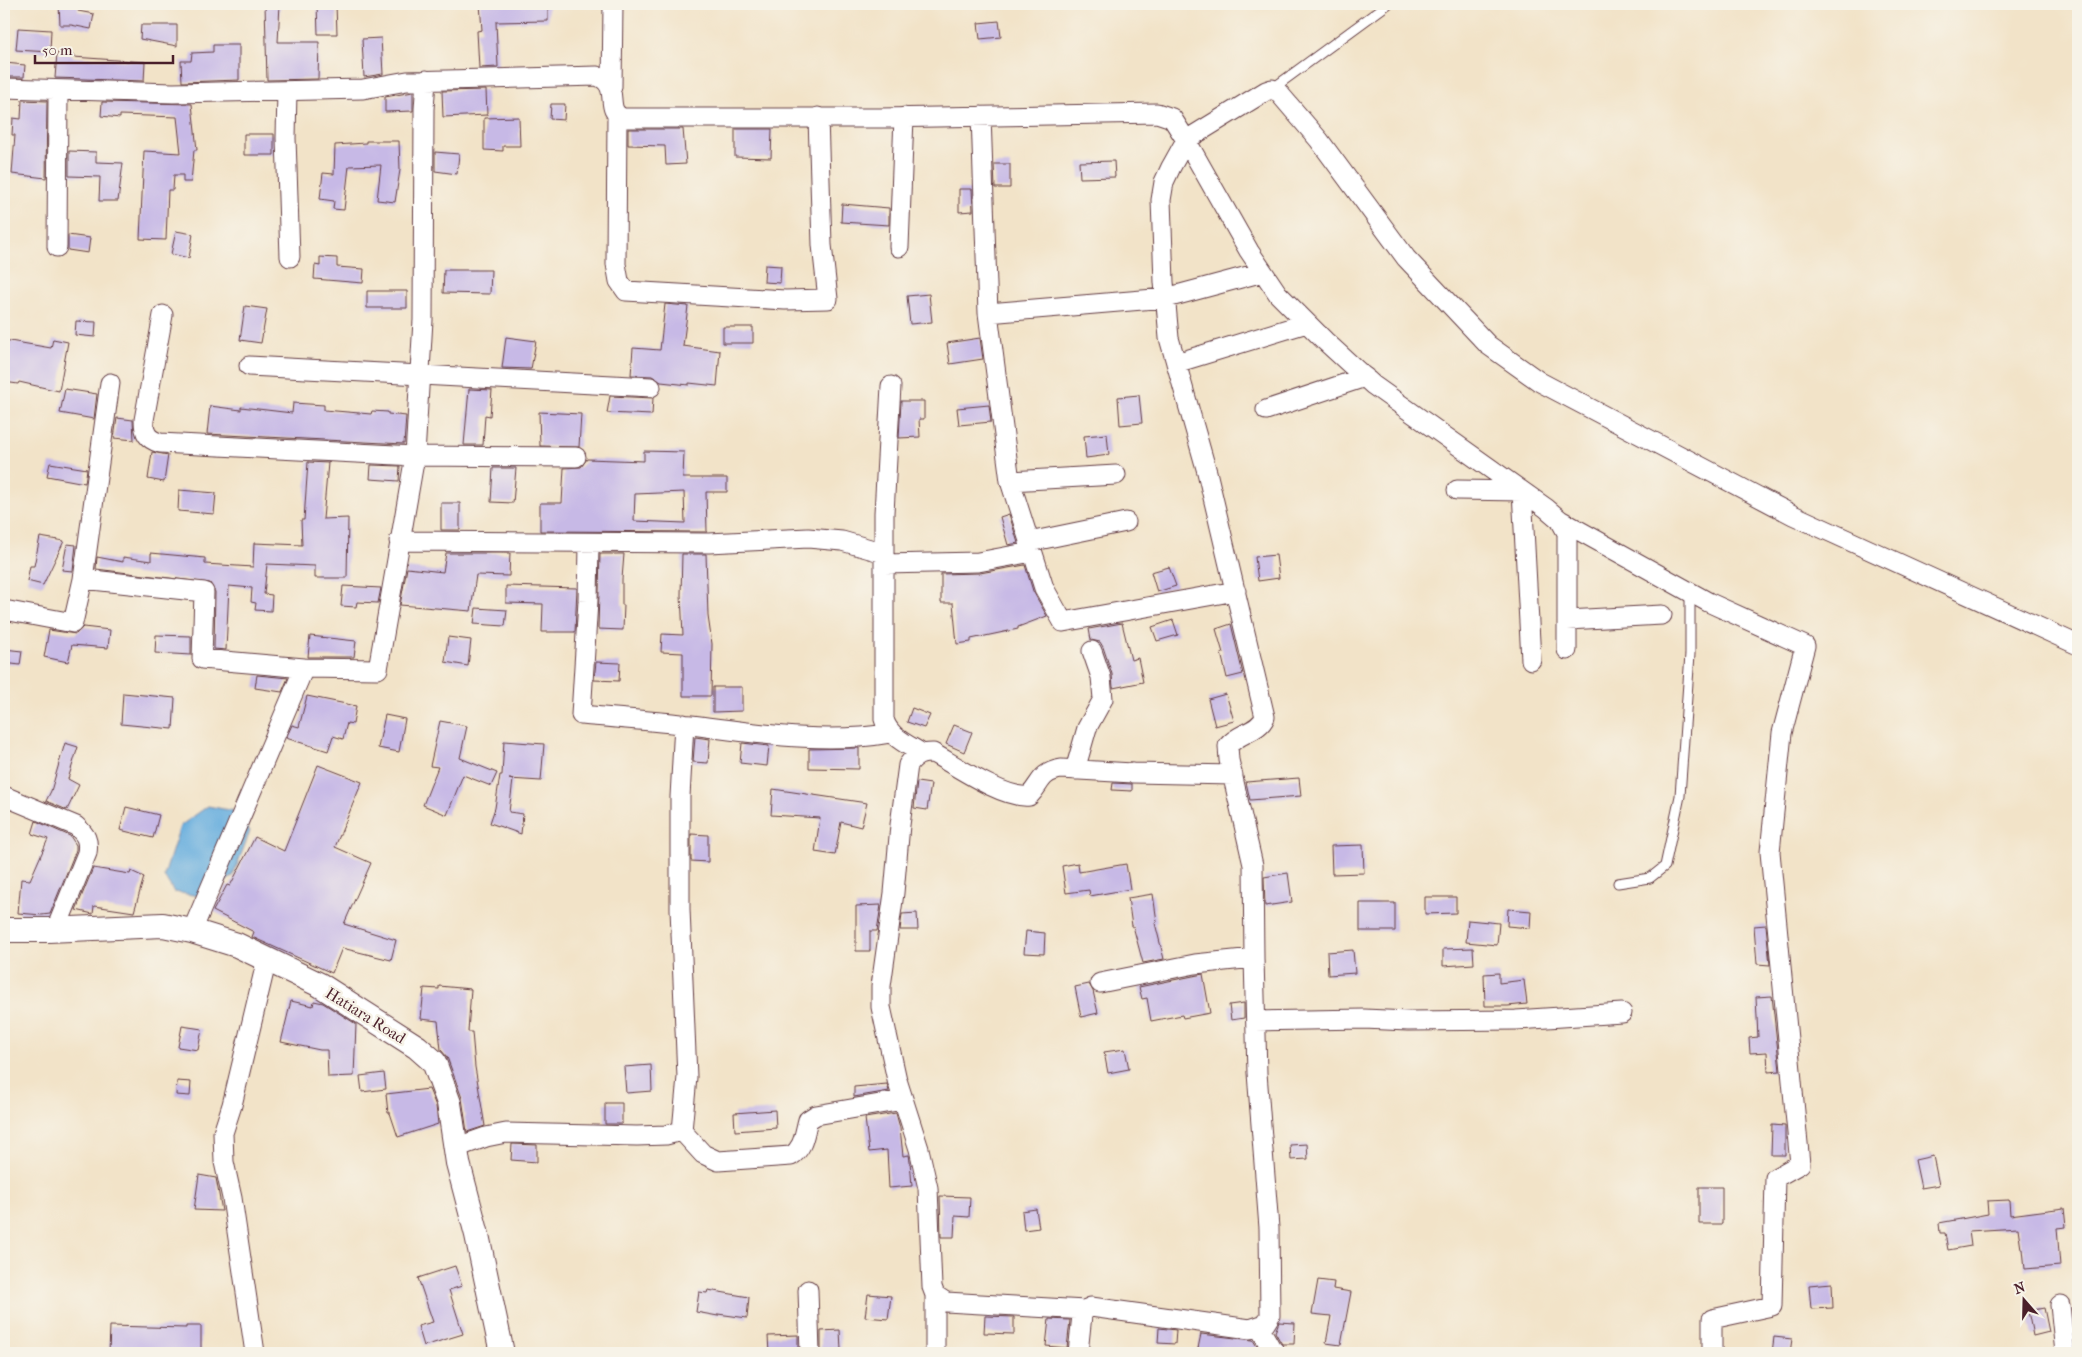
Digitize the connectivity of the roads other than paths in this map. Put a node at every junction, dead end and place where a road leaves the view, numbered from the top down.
1 (613, 4) edge
2 (1388, 4) edge
3 (426, 80) junction
4 (612, 87) junction
5 (4, 88) edge
6 (58, 90) junction
7 (287, 91) junction
8 (1264, 94) junction
9 (617, 115) junction
10 (981, 116) junction
11 (818, 117) junction
12 (904, 117) junction
13 (1190, 138) junction
14 (57, 247) dead end
15 (899, 248) dead end
16 (290, 257) dead end
17 (1263, 272) junction
18 (1166, 298) junction
19 (988, 312) junction
20 (163, 315) dead end
21 (1307, 323) junction
22 (1176, 363) junction
23 (249, 366) dead end
24 (420, 374) junction
25 (1365, 378) junction
26 (110, 383) dead end
27 (891, 386) dead end
28 (651, 387) dead end
29 (1266, 410) dead end
30 (415, 456) junction
31 (576, 457) dead end
32 (1116, 475) dead end
33 (1010, 481) junction
34 (1457, 490) dead end
35 (1522, 491) junction
36 (1560, 520) junction
37 (1126, 522) dead end
38 (400, 541) junction
39 (589, 544) junction
40 (1031, 547) junction
41 (884, 558) junction
42 (82, 579) junction
43 (1236, 591) junction
44 (1690, 592) junction
45 (4, 610) edge
46 (1662, 615) dead end
47 (1567, 620) junction
48 (2078, 645) edge
49 (1567, 650) dead end
50 (1092, 651) dead end
51 (1531, 660) dead end
52 (304, 668) junction
53 (684, 724) junction
54 (891, 734) junction
55 (921, 754) junction
56 (1075, 770) junction
57 (1233, 775) junction
58 (4, 796) edge
59 (1618, 883) dead end
60 (56, 929) junction
61 (4, 930) edge
62 (192, 931) junction
63 (1254, 958) junction
64 (267, 959) junction
65 (1100, 983) dead end
66 (1622, 1013) dead end
67 (1256, 1021) junction
68 (903, 1100) junction
69 (682, 1131) junction
70 (455, 1148) junction
71 (808, 1290) dead end
72 (935, 1295) junction
73 (2060, 1305) dead end
74 (1085, 1310) junction
75 (1259, 1327) junction
76 (1272, 1352) edge
77 (255, 1353) edge
78 (502, 1353) edge
79 (810, 1353) edge
80 (935, 1353) edge
81 (1078, 1353) edge
82 (1712, 1353) edge
83 (2065, 1353) edge

1 - 4 street
2 - 8 lane
3 - 4 street
3 - 7 street
3 - 24 street
4 - 9 street
5 - 6 street
6 - 7 street
6 - 14 street
7 - 16 street
8 - 13 street
8 - 48 street
9 - 11 street
9 - 11 street
10 - 12 street
10 - 13 street
10 - 19 street
11 - 12 street
12 - 15 street
13 - 17 street
13 - 18 street
17 - 18 street
17 - 21 street
18 - 19 street
18 - 22 street
19 - 33 street
20 - 30 street
21 - 22 street
21 - 25 street
22 - 43 street
23 - 24 street
24 - 28 street
24 - 30 street
25 - 29 street
25 - 35 street
26 - 42 street
27 - 41 street
30 - 31 street
30 - 38 street
32 - 33 street
33 - 40 street
34 - 35 street
35 - 36 street
35 - 51 street
36 - 44 street
36 - 47 street
37 - 40 street
38 - 39 street
38 - 52 street
39 - 41 street
39 - 53 street
40 - 41 street
40 - 43 street
41 - 54 street
42 - 45 street
42 - 52 street
43 - 57 street
44 - 59 lane
44 - 82 street
46 - 47 street
47 - 49 street
50 - 56 street
52 - 62 street
53 - 54 street
53 - 69 street
54 - 55 street
55 - 56 street
55 - 68 street
56 - 57 street
57 - 63 street
58 - 60 street
60 - 61 street, Hatiara Road
60 - 62 street, Hatiara Road
62 - 64 street, Hatiara Road
63 - 65 street
63 - 67 street
64 - 70 street, Hatiara Road
64 - 77 street
66 - 67 street
67 - 75 street
68 - 69 street
68 - 72 street
69 - 70 street
70 - 78 street, Hatiara Road
71 - 79 street
72 - 74 street
72 - 80 street
73 - 83 street
74 - 75 street
74 - 81 street
75 - 76 street

